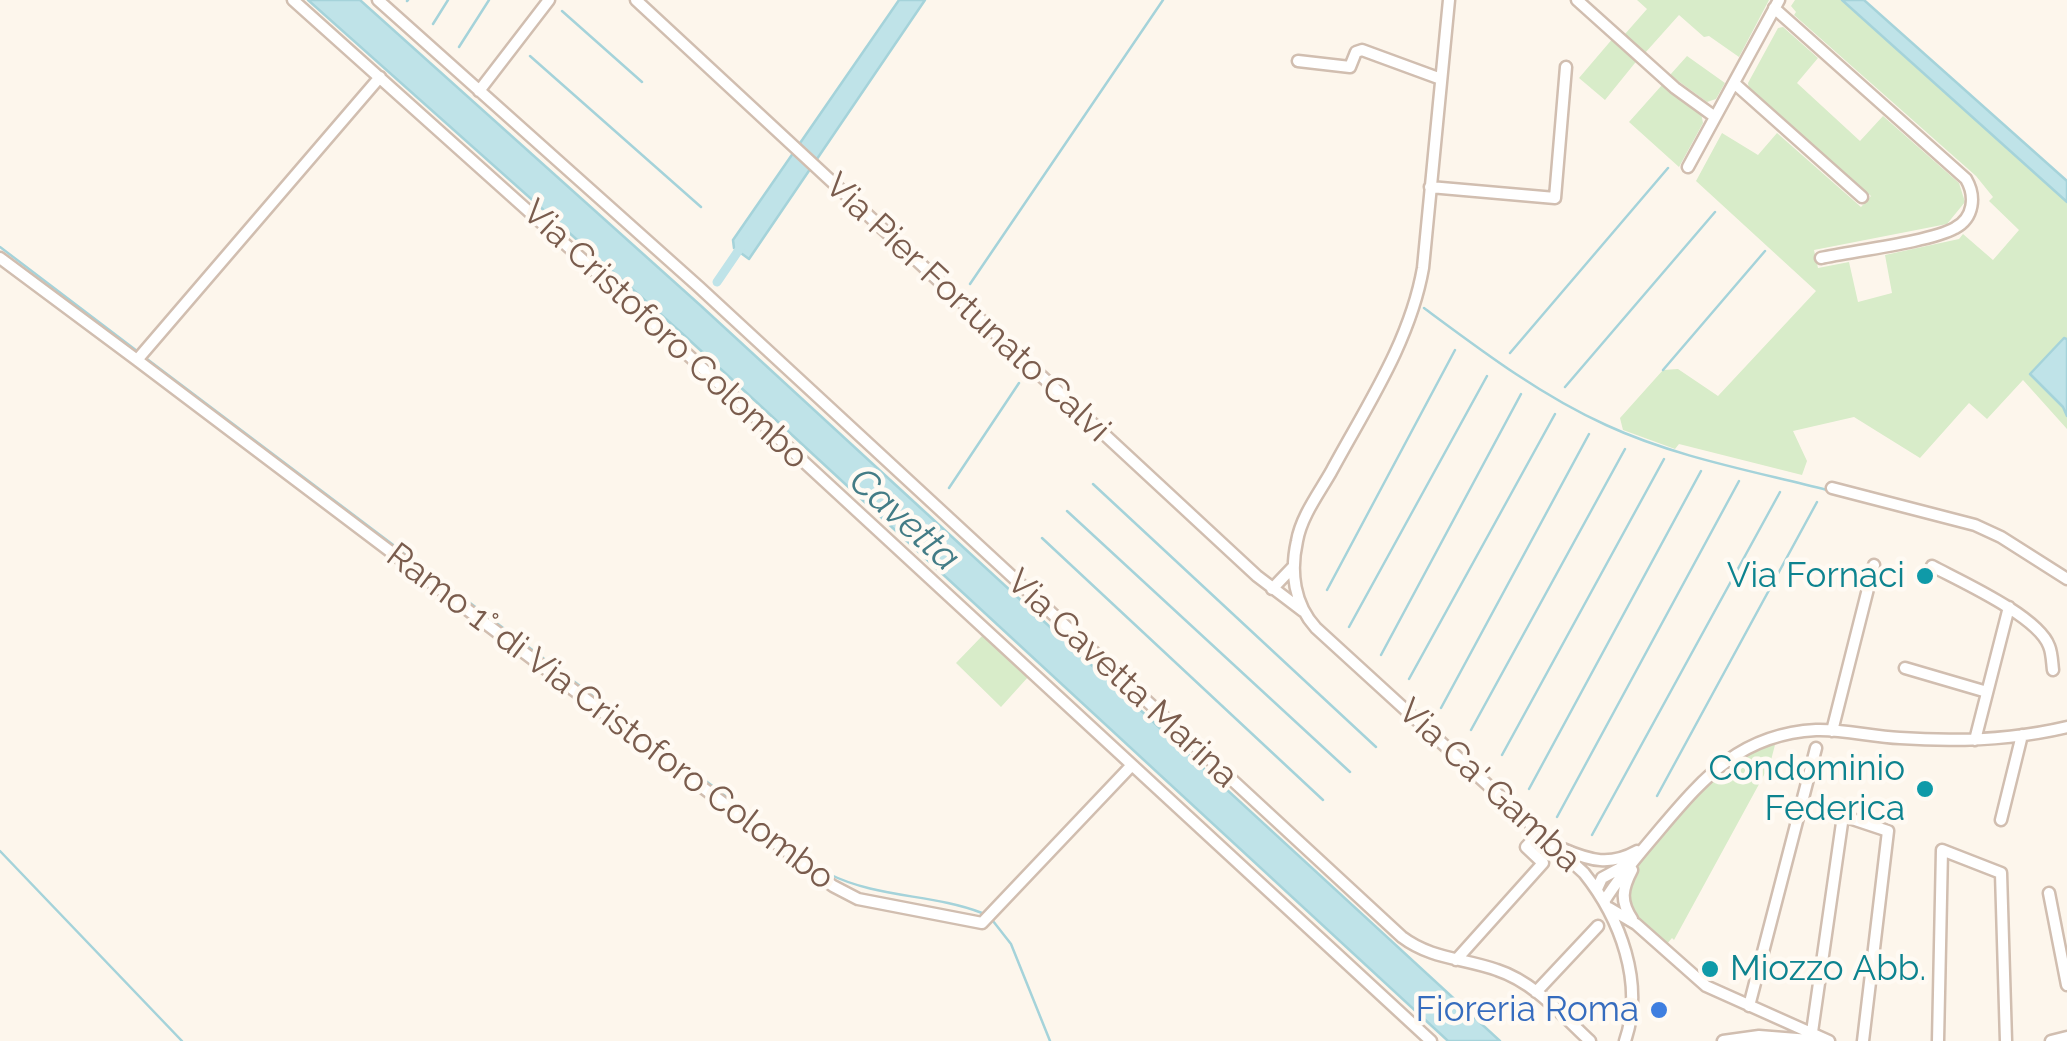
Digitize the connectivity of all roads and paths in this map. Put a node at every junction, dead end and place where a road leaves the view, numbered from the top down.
1 (292, 0) edge
2 (378, 0) edge
3 (550, 0) edge
4 (636, 0) edge
5 (1450, 0) edge
6 (1577, 0) edge
7 (1776, 4) edge
8 (1298, 61) dead end
9 (1566, 67) dead end
10 (380, 77) junction
11 (1441, 78) junction
12 (1734, 83) junction
13 (480, 91) junction
14 (1716, 117) junction
15 (1688, 167) dead end
16 (1430, 186) junction
17 (1862, 197) dead end
18 (0, 258) edge
19 (1821, 258) dead end
20 (141, 356) junction
21 (1832, 488) dead end
22 (1874, 565) dead end
23 (1932, 566) dead end
24 (1293, 567) junction
25 (2067, 579) edge
26 (1272, 588) junction
27 (2009, 607) junction
28 (1302, 611) junction
29 (1905, 668) dead end
30 (2053, 670) dead end
31 (1987, 692) junction
32 (2067, 727) edge
33 (1832, 731) junction
34 (2022, 736) junction
35 (1975, 740) junction
36 (1816, 748) dead end
37 (1132, 765) junction
38 (2001, 820) dead end
39 (1539, 833) junction
40 (1551, 844) junction
41 (1640, 853) junction
42 (1597, 889) junction
43 (2049, 893) dead end
44 (1607, 904) junction
45 (1636, 924) junction
46 (1598, 926) dead end
47 (1456, 960) junction
48 (2067, 984) edge
49 (1536, 992) junction
50 (1749, 1006) junction
51 (1770, 1016) junction
52 (1784, 1021) junction
53 (1812, 1032) junction
54 (1784, 1037) junction
55 (1758, 1038) edge
56 (2066, 1038) edge
57 (1627, 1039) edge
58 (1431, 1041) edge
59 (1590, 1041) edge
60 (1723, 1041) edge
61 (1826, 1041) edge
62 (1863, 1041) edge
63 (1938, 1041) edge
64 (2006, 1041) edge
65 (2051, 1041) edge

1 - 10 street, Via Cristoforo Colombo
2 - 13 street, Via Cavetta Marina
3 - 13 street
4 - 26 street, Via Pier Fortunato Calvi
5 - 11 street
6 - 14 street
7 - 12 street
7 - 19 street
8 - 11 street
9 - 16 street
10 - 20 street
10 - 37 street, Via Cristoforo Colombo
11 - 16 street
12 - 14 street
12 - 17 street
13 - 47 street, Via Cavetta Marina
14 - 15 street
16 - 24 street
18 - 20 street
20 - 37 street, Ramo 1° di Via Cristoforo Colombo
21 - 25 street
22 - 33 street
23 - 27 street
24 - 26 street
24 - 28 street
26 - 28 street, Via Pier Fortunato Calvi
27 - 30 street
27 - 31 street
28 - 39 street, Via Ca' Gamba
29 - 31 street
31 - 35 street
32 - 34 street
33 - 35 street
33 - 41 street
34 - 35 street
34 - 38 street
36 - 50 street
37 - 58 street, Via Cristoforo Colombo
39 - 40 street, Via Ca' Gamba
39 - 47 street
40 - 41 street
40 - 42 street, Via Ca' Gamba
41 - 42 street
41 - 44 street
41 - 45 street
42 - 44 street, Via Ca' Gamba
43 - 48 street
44 - 45 street
44 - 57 street, Via Ca' Gamba
45 - 50 street
46 - 49 street
47 - 49 street, Via Cavetta Marina
49 - 59 street, Via Cavetta Marina
50 - 51 street
51 - 52 street
51 - 54 street
52 - 53 street
52 - 54 street
53 - 61 street
53 - 62 street
54 - 55 street
54 - 61 street
55 - 60 street
56 - 65 street
63 - 64 street

